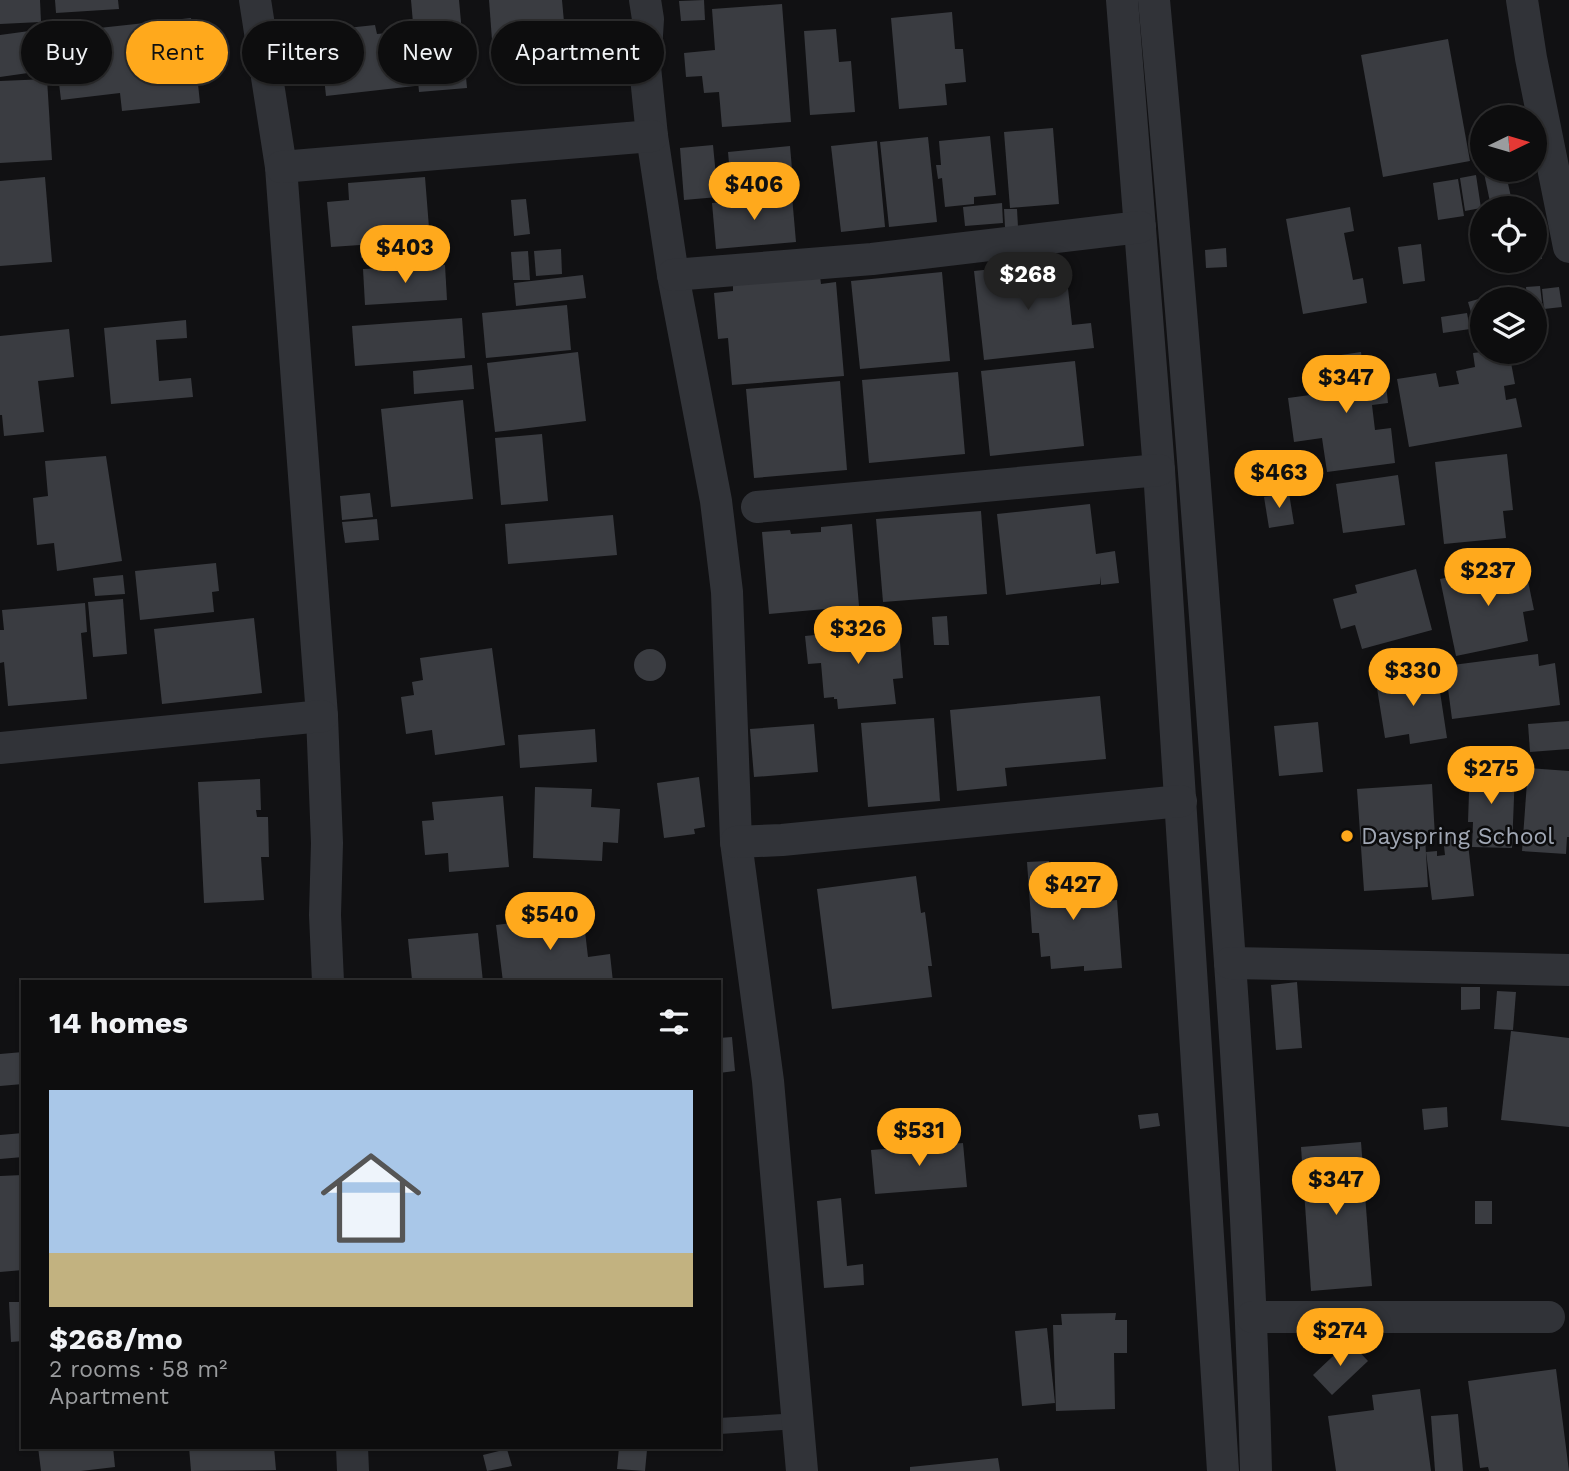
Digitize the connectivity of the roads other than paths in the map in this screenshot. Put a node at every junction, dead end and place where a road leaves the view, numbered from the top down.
1 (255, 0) edge
2 (645, 0) edge
3 (1122, 0) edge
4 (1154, 0) edge
5 (1522, 0) edge
6 (652, 136) junction
7 (281, 167) junction
8 (1140, 227) junction
9 (1569, 247) edge
10 (673, 275) junction
11 (1159, 470) junction
12 (757, 507) dead end
13 (322, 716) junction
14 (0, 748) edge
15 (1181, 801) junction
16 (736, 842) junction
17 (1230, 963) junction
18 (1569, 970) edge
19 (328, 980) edge
20 (1252, 1317) junction
21 (1549, 1317) dead end
22 (799, 1422) junction
23 (721, 1426) edge
24 (352, 1449) edge
25 (353, 1471) edge
26 (802, 1471) edge
27 (1223, 1471) edge
28 (1256, 1471) edge

1 - 7 street
2 - 6 street
3 - 8 street
4 - 17 street
5 - 9 street
6 - 7 street
6 - 10 street
7 - 13 street
8 - 10 street
8 - 11 street
10 - 16 street
11 - 12 street
11 - 15 street
13 - 14 street
13 - 19 street
15 - 16 street
15 - 27 street
16 - 22 street
17 - 18 street
17 - 20 street
20 - 21 street
20 - 28 street
22 - 23 lane
22 - 26 street
24 - 25 street

